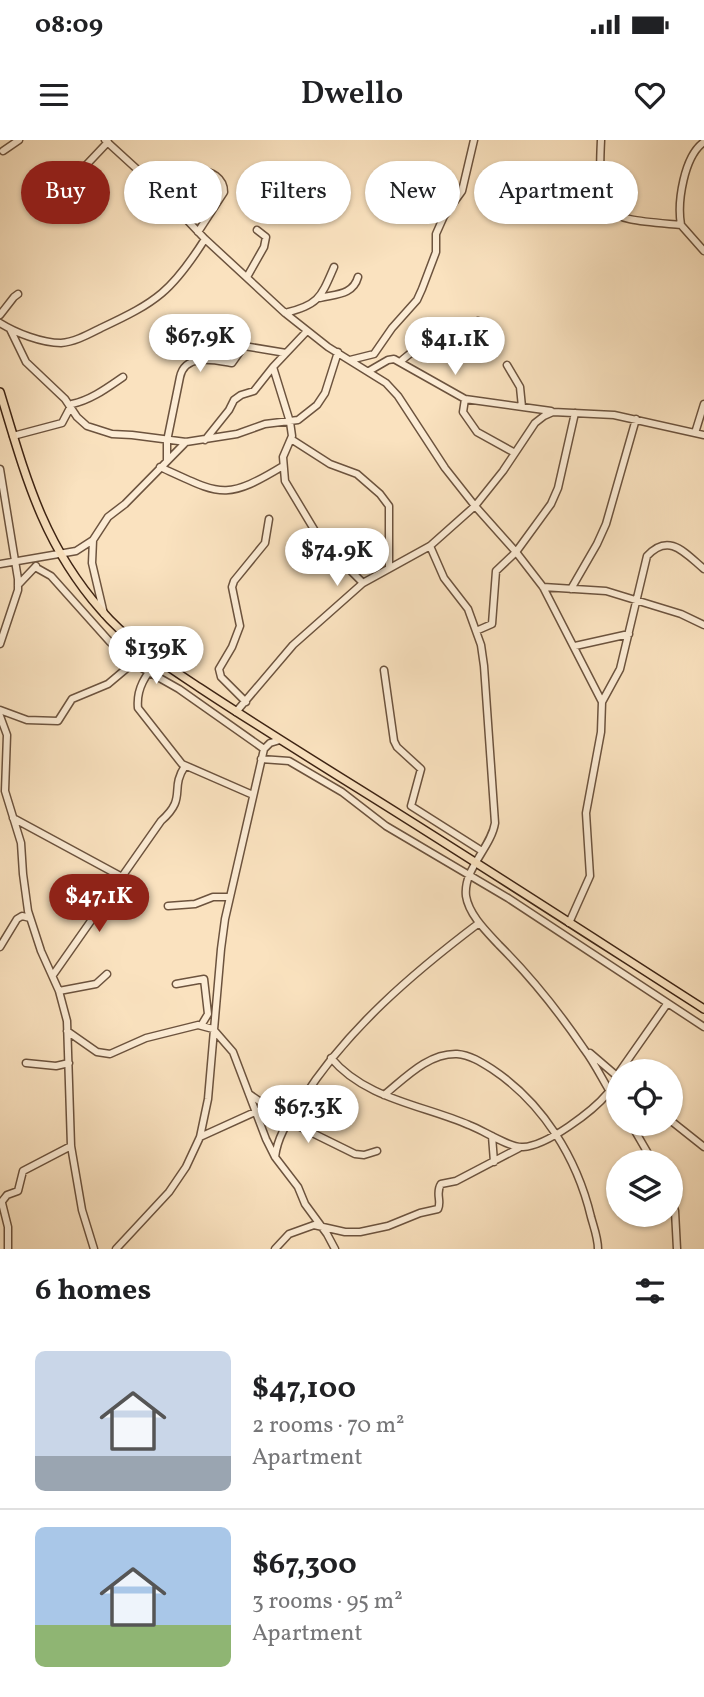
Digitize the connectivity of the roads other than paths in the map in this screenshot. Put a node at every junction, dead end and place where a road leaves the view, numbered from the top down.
1 (19, 140) edge
2 (474, 140) edge
3 (601, 140) edge
4 (107, 141) edge
5 (704, 142) edge
6 (3, 151) dead end
7 (89, 161) edge
8 (128, 161) edge
9 (190, 224) edge
10 (203, 224) edge
11 (681, 225) junction
12 (257, 230) dead end
13 (198, 232) junction
14 (205, 239) junction
15 (704, 251) edge
16 (334, 267) dead end
17 (247, 277) junction
18 (358, 277) dead end
19 (18, 294) dead end
20 (320, 298) junction
21 (285, 313) junction
22 (0, 315) edge
23 (478, 321) dead end
24 (0, 323) edge
25 (10, 329) junction
26 (307, 331) junction
27 (338, 352) junction
28 (286, 353) junction
29 (350, 360) junction
30 (401, 361) junction
31 (507, 365) dead end
32 (273, 367) junction
33 (369, 371) junction
34 (123, 376) dead end
35 (0, 392) edge
36 (464, 399) junction
37 (704, 404) edge
38 (71, 407) junction
39 (522, 407) junction
40 (553, 412) junction
41 (575, 413) junction
42 (636, 419) junction
43 (290, 422) junction
44 (695, 433) junction
45 (704, 435) edge
46 (13, 436) junction
47 (291, 439) junction
48 (205, 440) junction
49 (167, 441) junction
50 (186, 442) junction
51 (515, 453) junction
52 (167, 460) junction
53 (284, 466) junction
54 (160, 467) junction
55 (0, 469) edge
56 (475, 506) junction
57 (269, 519) dead end
58 (93, 540) junction
59 (430, 546) junction
60 (516, 552) junction
61 (60, 554) junction
62 (40, 558) junction
63 (15, 562) junction
64 (0, 564) edge
65 (35, 567) junction
66 (389, 567) junction
67 (704, 569) edge
68 (363, 583) junction
69 (18, 585) junction
70 (543, 587) junction
71 (571, 589) junction
72 (635, 599) junction
73 (104, 614) junction
74 (704, 625) edge
75 (476, 631) junction
76 (629, 634) junction
77 (0, 644) edge
78 (575, 646) junction
79 (158, 660) junction
80 (133, 663) junction
81 (384, 670) dead end
82 (148, 673) junction
83 (246, 702) junction
84 (603, 702) junction
85 (0, 710) edge
86 (236, 712) junction
87 (0, 716) edge
88 (280, 740) junction
89 (264, 749) junction
90 (261, 759) junction
91 (185, 766) junction
92 (2, 791) edge
93 (253, 795) junction
94 (13, 818) junction
95 (482, 852) junction
96 (475, 864) junction
97 (471, 876) junction
98 (122, 877) junction
99 (230, 897) junction
100 (168, 906) dead end
101 (30, 918) junction
102 (479, 923) junction
103 (569, 923) junction
104 (0, 947) edge
105 (107, 974) dead end
106 (53, 975) junction
107 (176, 984) dead end
108 (59, 991) junction
109 (667, 1004) junction
110 (704, 1009) edge
111 (202, 1024) junction
112 (704, 1027) edge
113 (213, 1029) junction
114 (67, 1031) junction
115 (585, 1049) junction
116 (331, 1058) junction
117 (628, 1059) edge
118 (26, 1063) dead end
119 (69, 1063) junction
120 (606, 1065) edge
121 (606, 1085) edge
122 (248, 1093) junction
123 (384, 1095) junction
124 (606, 1095) edge
125 (301, 1101) junction
126 (268, 1108) junction
127 (256, 1111) junction
128 (288, 1121) junction
129 (683, 1130) edge
130 (556, 1135) junction
131 (492, 1136) junction
132 (200, 1137) junction
133 (71, 1146) junction
134 (704, 1147) edge
135 (519, 1148) junction
136 (377, 1151) dead end
137 (275, 1157) junction
138 (494, 1162) junction
139 (1, 1204) edge
140 (320, 1226) junction
141 (676, 1227) edge
142 (8, 1249) edge
143 (93, 1249) edge
144 (116, 1249) edge
145 (275, 1249) edge
146 (335, 1249) edge
147 (598, 1249) edge
148 (677, 1249) edge

1 - 6 street
2 - 29 street
3 - 11 street
4 - 7 street
4 - 8 street
5 - 11 street
9 - 13 street
10 - 13 street
11 - 15 street
12 - 17 street
13 - 14 street
14 - 17 street
14 - 25 street
16 - 20 street
17 - 21 street
18 - 20 street
19 - 22 street
20 - 21 street
21 - 26 street
23 - 30 street
24 - 25 street
25 - 38 street
26 - 27 street
26 - 28 street
27 - 29 street
27 - 43 street
28 - 32 street
28 - 49 street
29 - 33 street
30 - 33 street
30 - 36 street
31 - 39 street
32 - 43 street
32 - 48 street
33 - 56 street
34 - 38 street
35 - 46 main road
36 - 39 street
36 - 51 street
37 - 44 street
38 - 46 street
38 - 49 street
39 - 40 street
40 - 41 street
40 - 51 street
41 - 42 street
41 - 60 street
42 - 44 street
42 - 71 street
43 - 47 street
43 - 48 street
44 - 45 street
46 - 61 main road
47 - 53 street
47 - 66 street
48 - 50 street
49 - 50 street
49 - 52 street
50 - 52 street
51 - 56 street
52 - 54 street
53 - 54 street
53 - 68 street
54 - 58 street
55 - 63 street
56 - 59 street
56 - 60 street
57 - 83 street
58 - 61 street
58 - 73 street
59 - 66 street
59 - 75 street
60 - 70 street
60 - 75 street
61 - 62 street
61 - 73 main road
62 - 63 street
62 - 65 street
63 - 64 street
63 - 69 street
65 - 69 street
65 - 80 street
66 - 68 street
67 - 72 street
68 - 83 street
69 - 77 street
70 - 71 street
70 - 78 street
71 - 72 street
72 - 74 street
72 - 76 street
73 - 79 main road
75 - 95 street
76 - 78 street
76 - 84 street
78 - 84 street
79 - 82 street
79 - 86 main road
80 - 82 street
80 - 85 street
81 - 95 street
82 - 89 street
82 - 91 street
83 - 86 street
84 - 103 street
86 - 88 main road
87 - 92 street
88 - 89 street
88 - 96 main road
89 - 90 street
90 - 93 street
90 - 97 street
91 - 93 street
91 - 98 street
92 - 94 street
93 - 99 street
94 - 98 street
94 - 101 street
95 - 96 street
96 - 97 street
96 - 103 main road
97 - 102 street
97 - 109 street
98 - 106 street
99 - 100 street
99 - 113 street
101 - 104 street
101 - 106 street
102 - 115 street
102 - 116 street
103 - 110 main road
105 - 108 street
106 - 108 street
107 - 111 street
108 - 114 street
109 - 112 street
109 - 117 street
111 - 113 street
111 - 114 street
113 - 122 street
113 - 132 street
114 - 119 street
115 - 120 street
115 - 121 street
116 - 123 street
116 - 125 street
118 - 119 street
119 - 133 street
122 - 126 street
122 - 127 street
123 - 130 street
123 - 131 street
124 - 130 street
125 - 126 street
125 - 128 street
126 - 127 street
126 - 128 street
127 - 132 street
127 - 137 street
128 - 136 street
128 - 137 street
129 - 134 street
130 - 135 street
130 - 147 street
131 - 135 street
131 - 138 street
132 - 144 street
133 - 139 street
133 - 143 street
135 - 138 street
137 - 140 street
138 - 140 street
139 - 142 street
140 - 145 street
140 - 146 street
141 - 148 street

